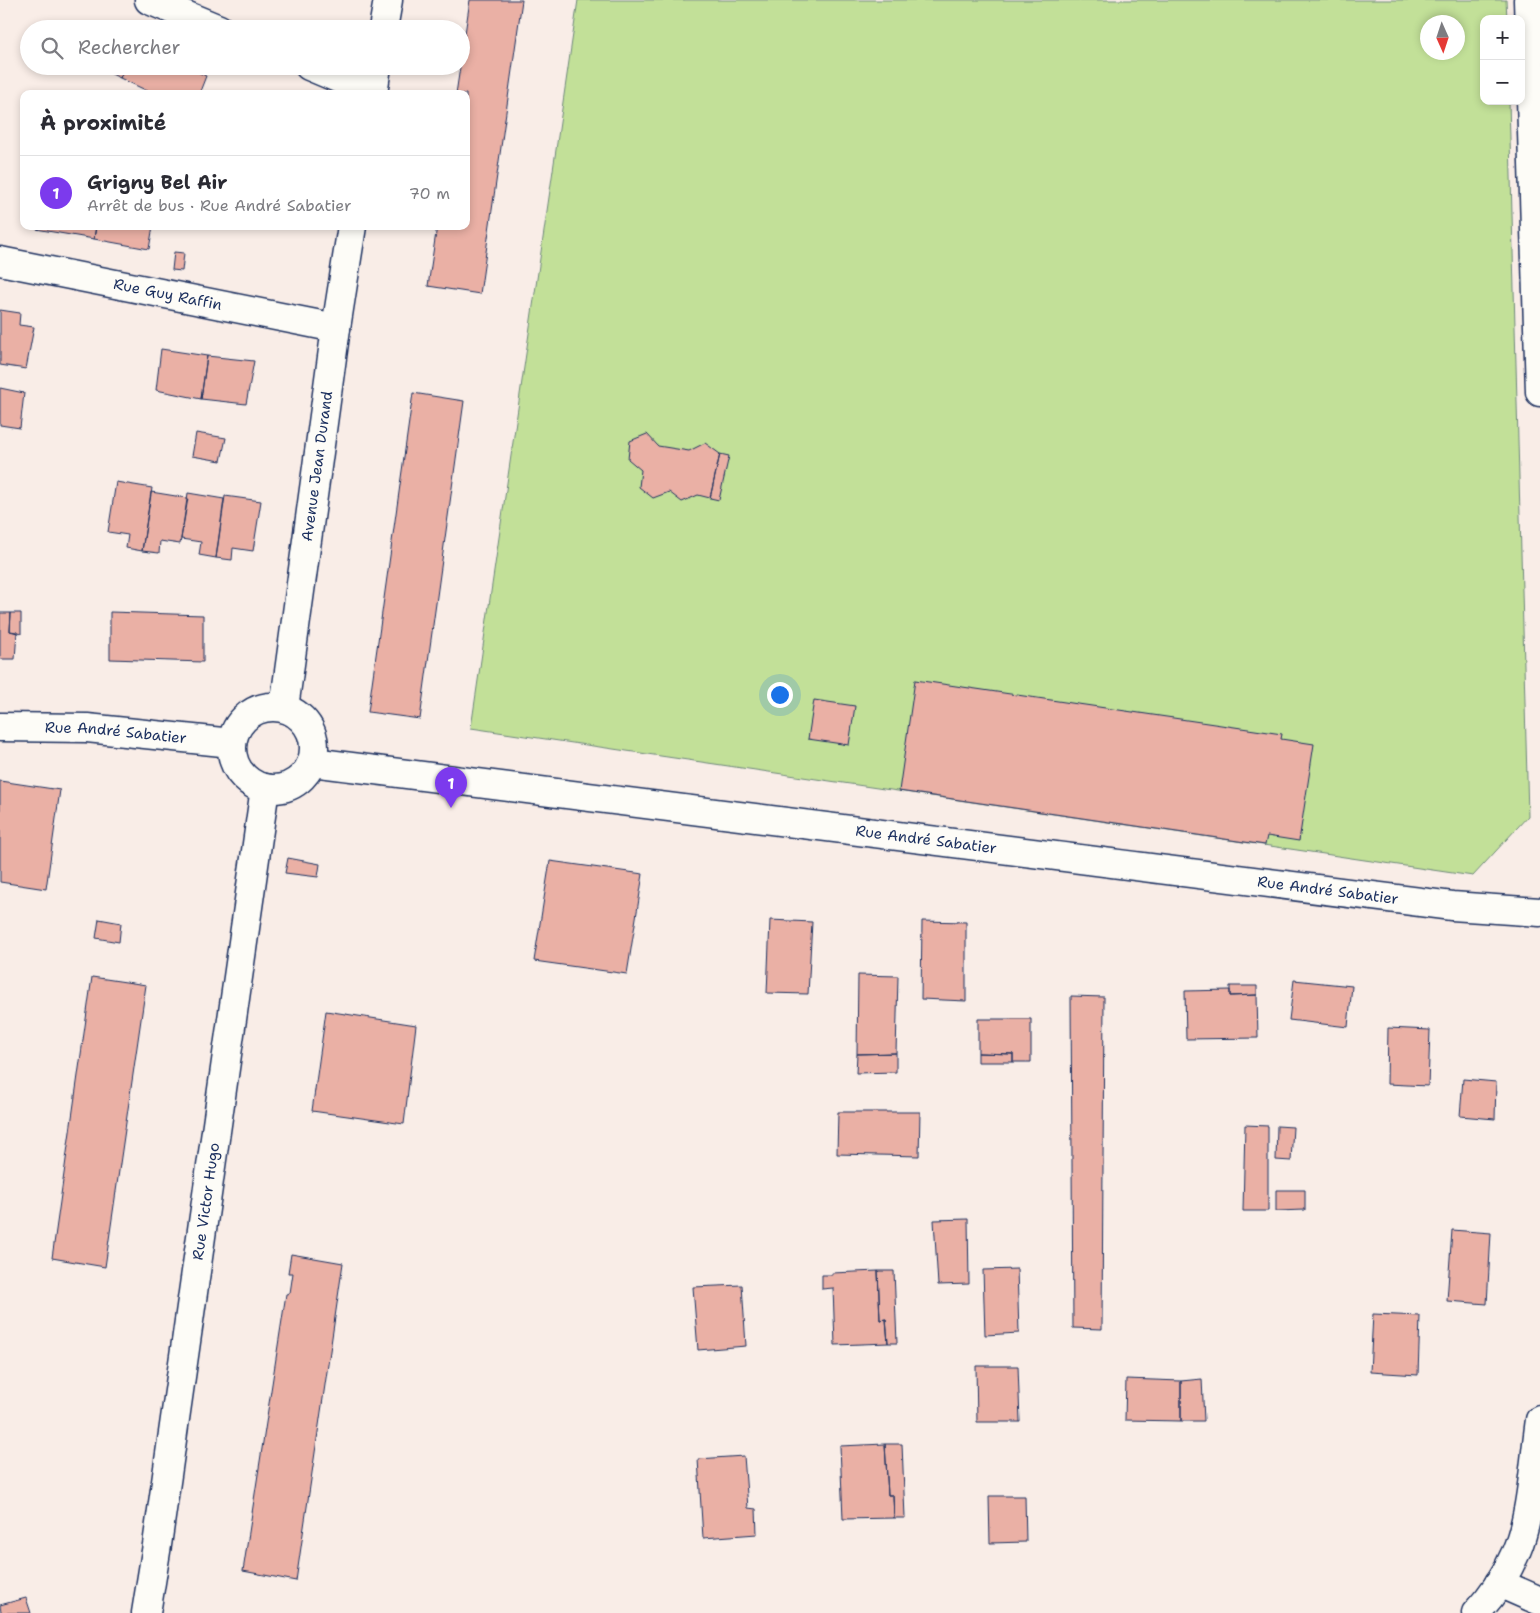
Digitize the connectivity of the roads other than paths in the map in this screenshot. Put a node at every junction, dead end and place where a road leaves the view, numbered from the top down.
1 (149, 0) edge
2 (388, 0) edge
3 (1528, 0) edge
4 (197, 20) edge
5 (385, 20) edge
6 (330, 75) edge
7 (376, 75) edge
8 (366, 90) edge
9 (373, 90) edge
10 (351, 230) edge
11 (0, 261) edge
12 (336, 328) junction
13 (1540, 392) edge
14 (284, 708) junction
15 (0, 727) edge
16 (232, 743) junction
17 (312, 762) junction
18 (265, 788) junction
19 (1540, 912) edge
20 (1540, 1420) edge
21 (1499, 1583) junction
22 (1540, 1601) edge
23 (146, 1613) edge
24 (1476, 1613) edge

1 - 4 street
2 - 5 street
3 - 13 street
6 - 8 street
7 - 9 street
10 - 12 street, Avenue Jean Durand
11 - 12 street, Rue Guy Raffin
12 - 14 street, Avenue Jean Durand
14 - 16 street
14 - 17 street
15 - 16 street, Rue André Sabatier
16 - 18 street
17 - 18 street
17 - 19 street, Rue André Sabatier
18 - 23 street, Rue Victor Hugo
20 - 21 street
21 - 22 street
21 - 24 street

